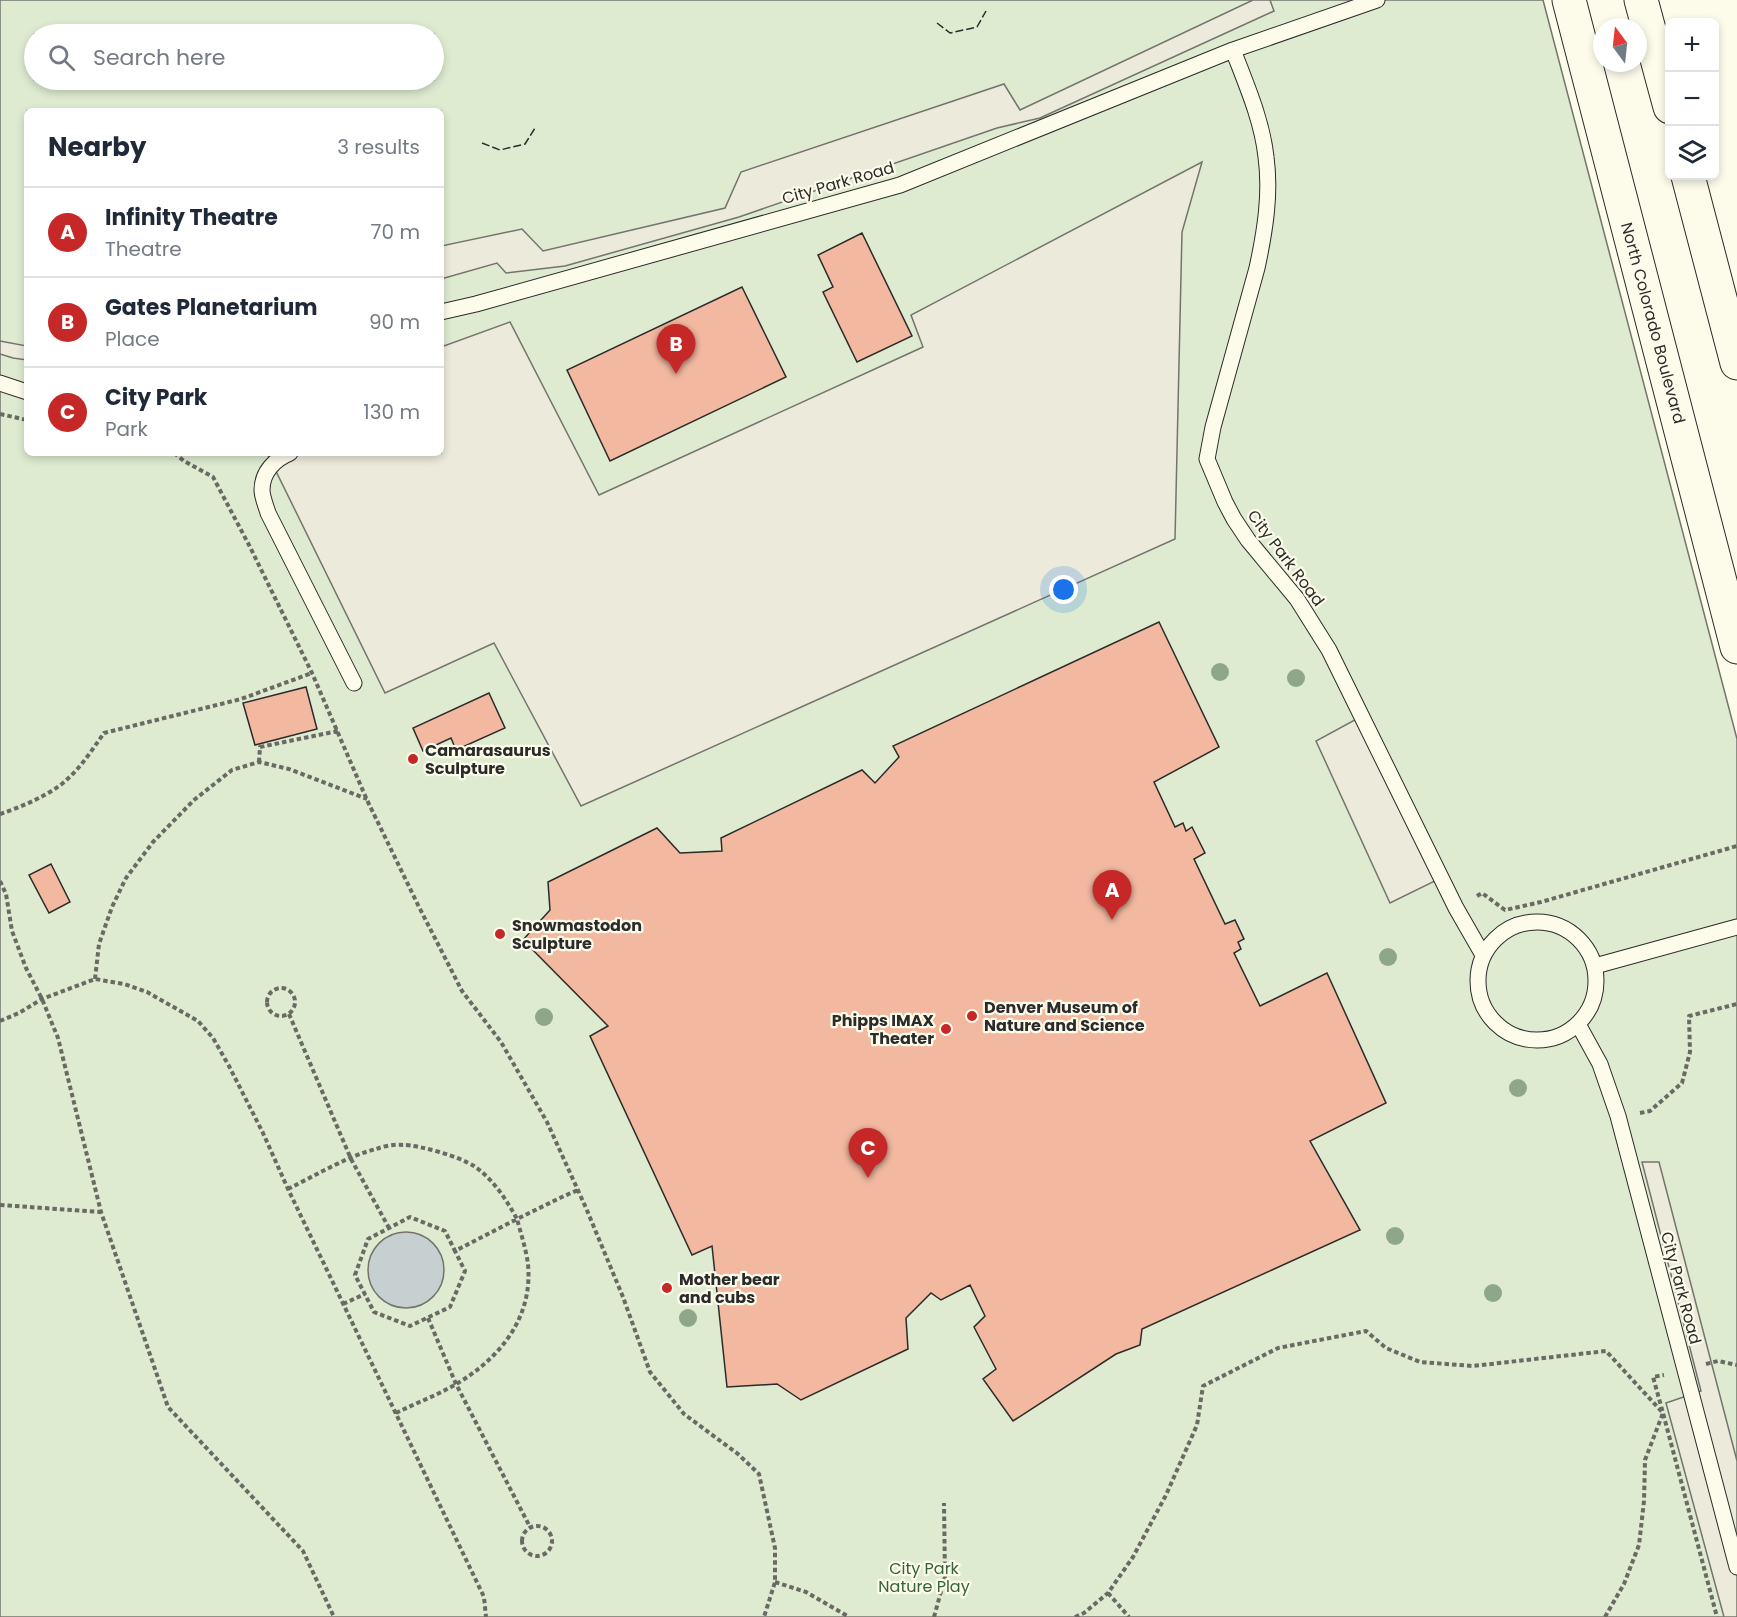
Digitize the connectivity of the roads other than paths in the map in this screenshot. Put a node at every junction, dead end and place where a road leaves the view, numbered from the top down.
1 (1377, 0) edge
2 (1569, 0) edge
3 (1641, 0) edge
4 (1233, 50) junction
5 (1665, 89) edge
6 (1689, 180) edge
7 (444, 311) edge
8 (1737, 363) edge
9 (0, 383) edge
10 (24, 391) edge
11 (282, 456) edge
12 (1737, 647) edge
13 (354, 683) dead end
14 (1737, 927) edge
15 (1483, 956) junction
16 (1595, 966) junction
17 (1578, 1024) junction
18 (1737, 1567) edge

1 - 4 lane, City Park Road
2 - 12 main road, North Colorado Boulevard
3 - 5 main road
4 - 7 lane, City Park Road
4 - 15 lane, City Park Road
6 - 8 main road
9 - 10 lane
11 - 13 lane
14 - 16 lane
15 - 16 lane
15 - 17 lane
16 - 17 lane
17 - 18 lane, City Park Road

